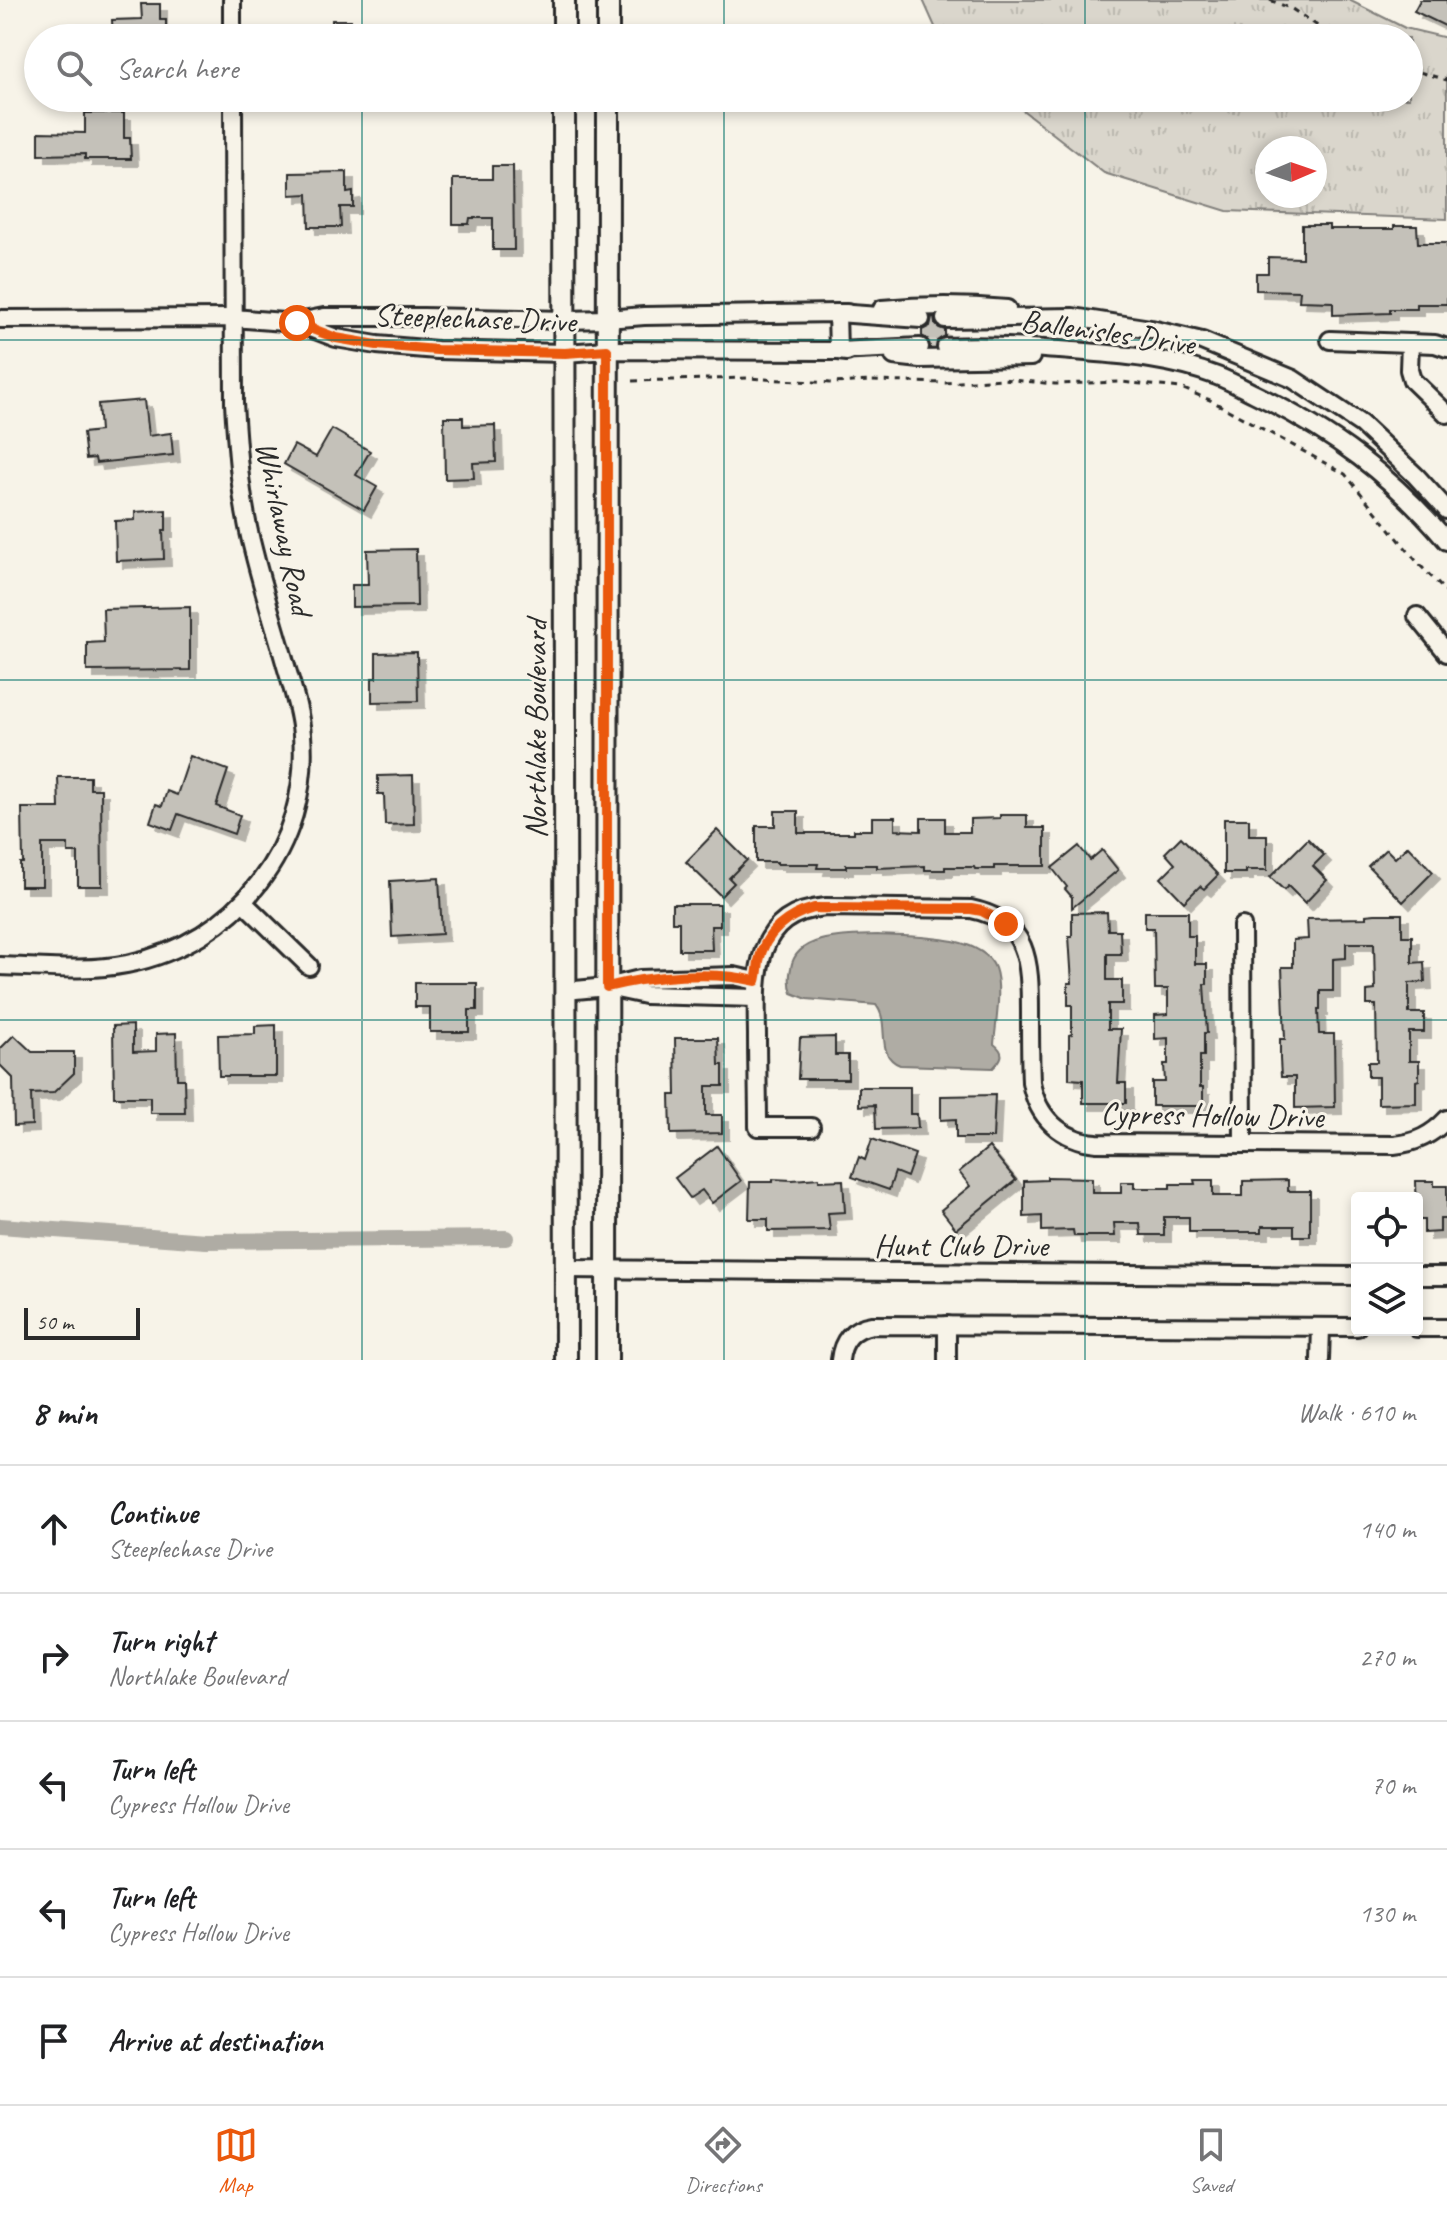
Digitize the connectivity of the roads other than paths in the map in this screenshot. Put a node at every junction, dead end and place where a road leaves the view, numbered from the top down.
1 (232, 0) edge
2 (564, 0) edge
3 (608, 0) edge
4 (232, 24) edge
5 (564, 24) edge
6 (608, 24) edge
7 (233, 112) edge
8 (564, 112) edge
9 (608, 112) edge
10 (837, 313) junction
11 (1073, 317) junction
12 (233, 318) junction
13 (992, 318) junction
14 (0, 319) edge
15 (607, 319) junction
16 (921, 319) dead end
17 (945, 319) dead end
18 (565, 320) junction
19 (297, 323) junction
20 (1330, 340) dead end
21 (1410, 343) junction
22 (992, 345) junction
23 (920, 347) tunnel mouth
24 (946, 347) tunnel mouth
25 (1447, 348) edge
26 (607, 350) junction
27 (838, 351) junction
28 (1080, 352) junction
29 (565, 353) junction
30 (1447, 414) edge
31 (1447, 510) edge
32 (1447, 541) edge
33 (1417, 616) dead end
34 (1447, 653) edge
35 (243, 902) junction
36 (1242, 926) dead end
37 (0, 966) edge
38 (309, 966) dead end
39 (607, 987) junction
40 (756, 989) junction
41 (565, 991) junction
42 (1447, 1119) edge
43 (811, 1127) dead end
44 (1243, 1144) junction
45 (565, 1269) junction
46 (606, 1270) junction
47 (1351, 1276) edge
48 (1423, 1276) edge
49 (1447, 1276) edge
50 (947, 1325) junction
51 (1321, 1327) junction
52 (1351, 1327) edge
53 (1423, 1328) edge
54 (1447, 1328) edge
55 (566, 1360) edge
56 (607, 1360) edge
57 (840, 1360) edge
58 (947, 1360) edge
59 (1320, 1360) edge

1 - 4 street
2 - 5 main road
3 - 6 main road
7 - 12 street, Whirlaway Road
8 - 18 main road, Northlake Boulevard
9 - 15 main road
10 - 11 street
10 - 15 street
10 - 16 street
10 - 27 street
11 - 13 street, Ballenisles Drive
11 - 31 street, Ballenisles Drive
12 - 14 street, Steeplechase Drive
12 - 19 street, Steeplechase Drive
12 - 35 street, Whirlaway Road
13 - 17 street, Ballenisles Drive
13 - 22 street
15 - 18 street, Steeplechase Drive
15 - 26 main road
18 - 19 street, Steeplechase Drive
18 - 29 main road, Northlake Boulevard
19 - 29 street, Steeplechase Drive
20 - 21 street
21 - 25 street
21 - 30 street
22 - 24 street, Ballenisles Drive
22 - 28 street, Ballenisles Drive
23 - 27 street
26 - 27 street
26 - 29 street, Steeplechase Drive
26 - 39 main road
27 - 28 street
28 - 32 street, Ballenisles Drive
29 - 41 main road, Northlake Boulevard
33 - 34 street
35 - 37 street, Whirlaway Road
35 - 38 street
36 - 44 street
39 - 40 street
39 - 41 street
39 - 46 main road
40 - 43 street, Cypress Hollow Drive
40 - 44 street, Cypress Hollow Drive
41 - 45 main road, Northlake Boulevard
42 - 44 street, Cypress Hollow Drive
45 - 46 street, Hunt Club Drive
45 - 55 main road, Northlake Boulevard
46 - 47 street, Hunt Club Drive
46 - 56 main road
48 - 49 street
50 - 51 street
50 - 57 street
50 - 58 street
51 - 52 street
51 - 59 street
53 - 54 street

